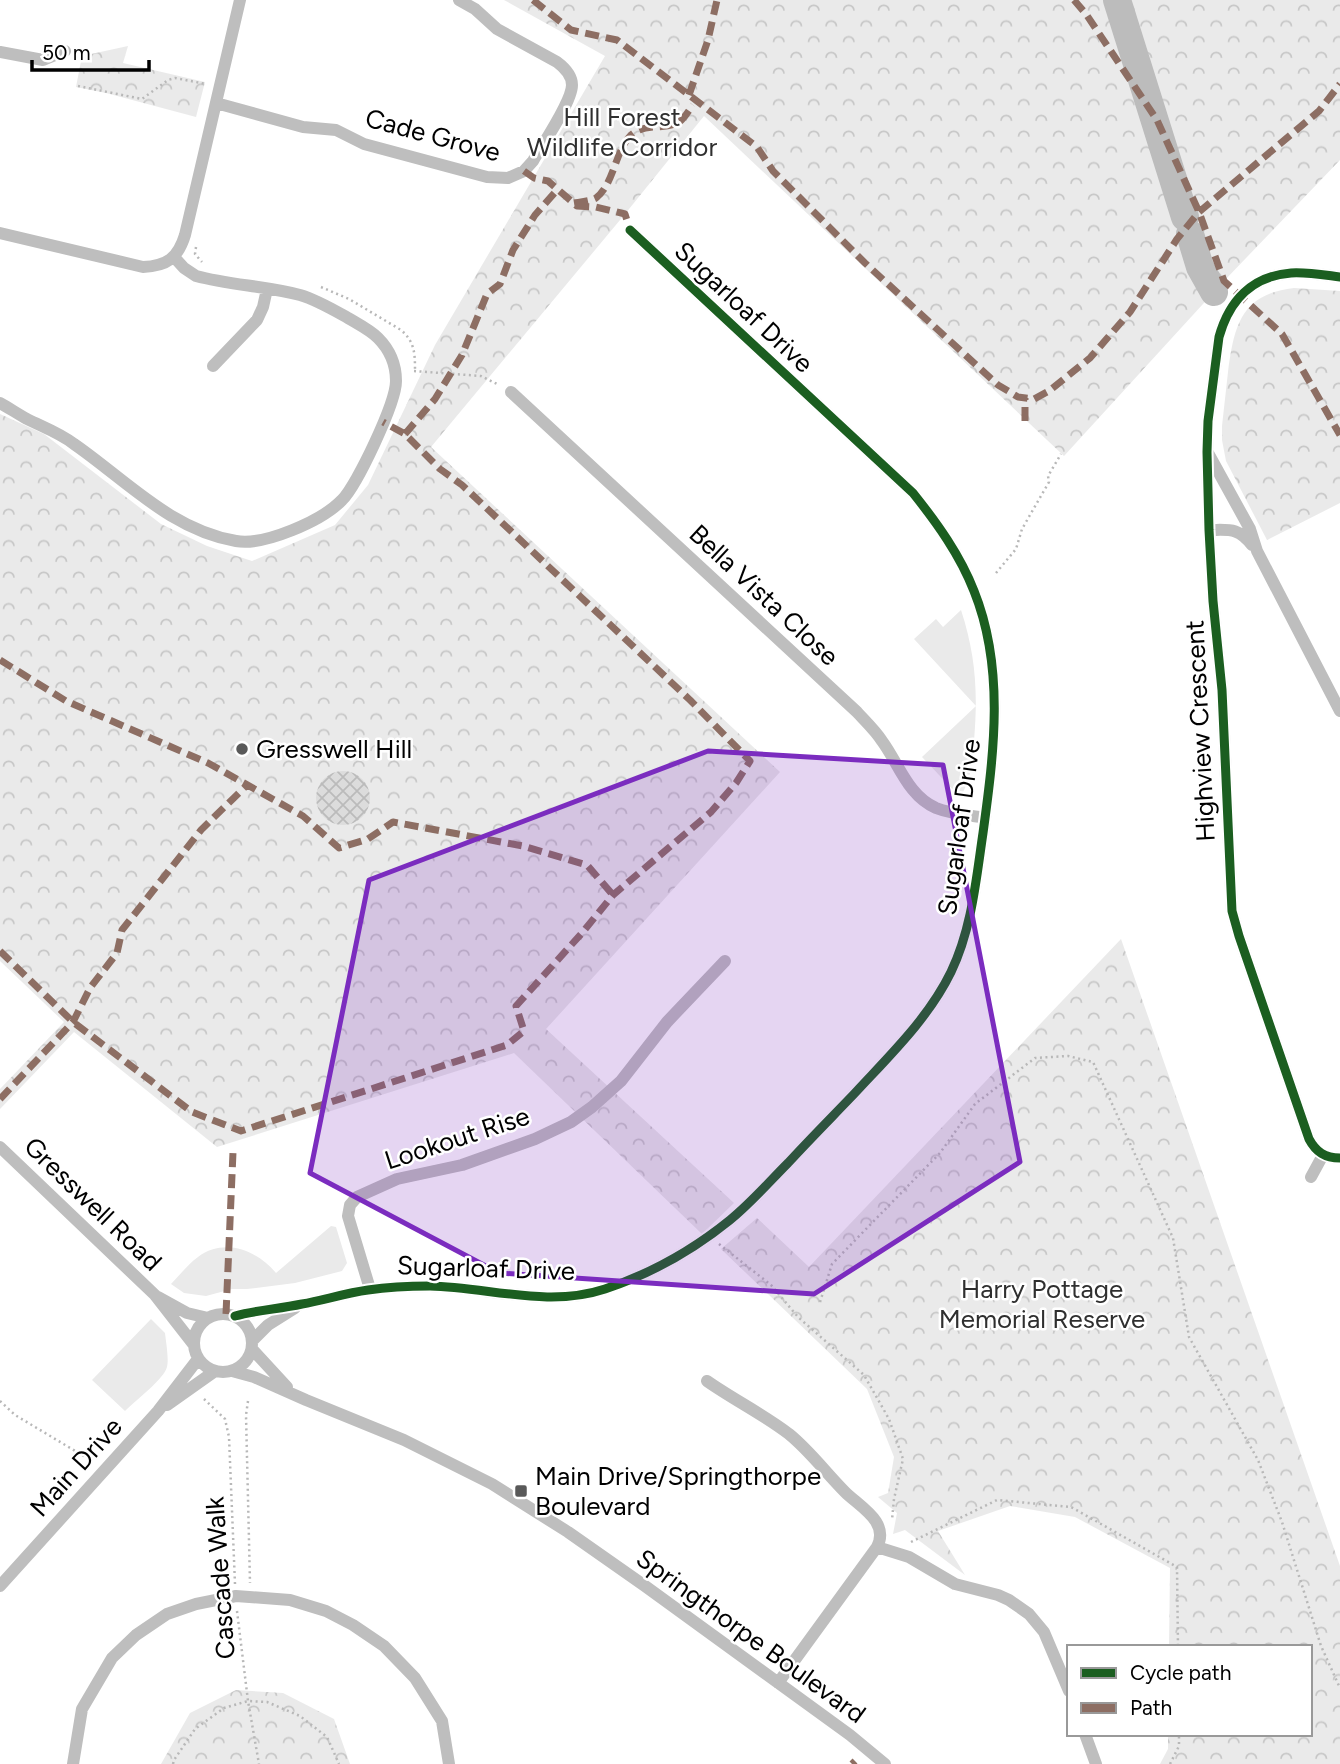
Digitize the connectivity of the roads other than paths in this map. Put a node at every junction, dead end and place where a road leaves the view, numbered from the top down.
1 (240, 0) edge
2 (460, 0) edge
3 (65, 51) dead end
4 (0, 52) edge
5 (216, 103) junction
6 (630, 230) dead end
7 (0, 233) edge
8 (174, 257) junction
9 (1340, 277) edge
10 (267, 289) junction
11 (213, 366) dead end
12 (511, 392) road end
13 (0, 403) edge
14 (1207, 452) junction
15 (1234, 500) junction
16 (1208, 505) junction
17 (1209, 530) junction
18 (1257, 551) junction
19 (1340, 711) edge
20 (985, 818) junction
21 (725, 961) dead end
22 (0, 1147) edge
23 (1323, 1155) junction
24 (1340, 1158) edge
25 (1311, 1177) dead end
26 (370, 1289) junction
27 (155, 1295) junction
28 (301, 1305) junction
29 (235, 1316) junction
30 (208, 1318) junction
31 (194, 1345) junction
32 (252, 1345) junction
33 (198, 1359) junction
34 (215, 1371) junction
35 (232, 1371) junction
36 (707, 1381) dead end
37 (292, 1393) junction
38 (158, 1411) junction
39 (877, 1547) junction
40 (0, 1586) edge
41 (778, 1683) junction
42 (1067, 1686) edge
43 (1087, 1736) edge
44 (73, 1764) edge
45 (449, 1764) edge
46 (885, 1764) edge
47 (1096, 1764) edge

1 - 5 street
2 - 5 street, Cade Grove
3 - 4 street
5 - 8 street
6 - 20 street, Sugarloaf Drive
7 - 8 street
8 - 10 street
9 - 14 street, Highview Crescent
10 - 11 street
10 - 13 street
12 - 20 street, Bella Vista Close
14 - 15 street
14 - 16 street, Highview Crescent
15 - 16 street
15 - 18 street
16 - 17 street, Highview Crescent
17 - 18 street
17 - 23 street, Highview Crescent
18 - 19 street
20 - 26 street, Sugarloaf Drive
21 - 26 street, Lookout Rise
22 - 27 street, Gresswell Road
23 - 24 street
23 - 25 street
26 - 28 street, Sugarloaf Drive
27 - 30 street, Gresswell Road
27 - 31 street, Gresswell Road
28 - 29 street, Sugarloaf Drive
28 - 32 street, Sugarloaf Drive
29 - 30 street
29 - 32 street
30 - 31 street
31 - 33 street
32 - 35 street
32 - 37 street, Springthorpe Boulevard
33 - 34 street
33 - 38 street, Main Drive
34 - 35 street
34 - 38 street, Main Drive
35 - 37 street, Springthorpe Boulevard
36 - 39 street
37 - 41 street, Springthorpe Boulevard
38 - 40 street, Main Drive
39 - 41 street
39 - 42 street
41 - 46 street, Springthorpe Boulevard
43 - 47 street
44 - 45 street

